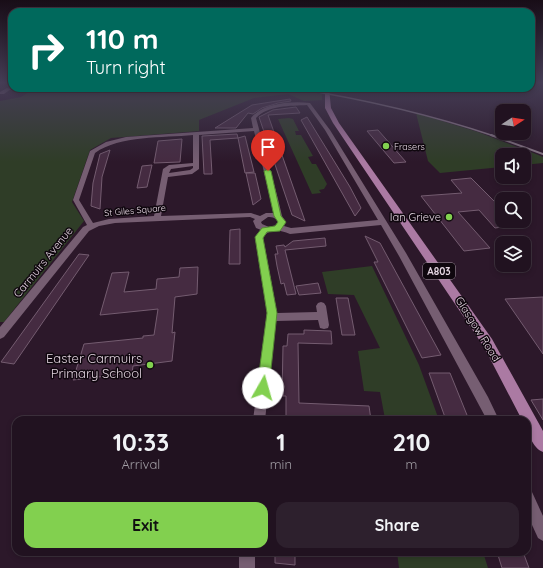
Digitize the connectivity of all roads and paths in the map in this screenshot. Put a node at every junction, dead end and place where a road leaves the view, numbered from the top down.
1 (266, 110) edge
2 (312, 110) edge
3 (330, 110) edge
4 (256, 129) junction
5 (196, 134) junction
6 (361, 161) junction
7 (347, 162) junction
8 (278, 216) junction
9 (157, 218) junction
10 (259, 218) junction
11 (384, 222) junction
12 (91, 225) junction
13 (280, 227) junction
14 (265, 230) junction
15 (322, 316) dead end
16 (272, 317) junction
17 (0, 334) edge
18 (260, 416) edge
19 (491, 416) edge
20 (528, 416) edge
21 (531, 423) edge
22 (543, 445) edge
23 (531, 506) edge
24 (543, 532) edge
25 (247, 556) edge
26 (247, 568) edge

1 - 4 street
2 - 7 street
3 - 6 main road, Glasgow Road / A803
4 - 5 street, St Giles Square
4 - 8 street
5 - 9 street
5 - 12 street, St Giles Square
6 - 7 street
6 - 20 main road, Glasgow Road / A803
7 - 11 street
8 - 10 street
8 - 13 street
9 - 10 street, St Giles Square
9 - 12 street, St Giles Square
10 - 14 street
11 - 13 street
11 - 19 street
12 - 17 street, Carmuirs Avenue
13 - 14 street
14 - 16 street
15 - 16 street
16 - 18 street
21 - 22 main road, Glasgow Road / A803
23 - 24 street
25 - 26 street

